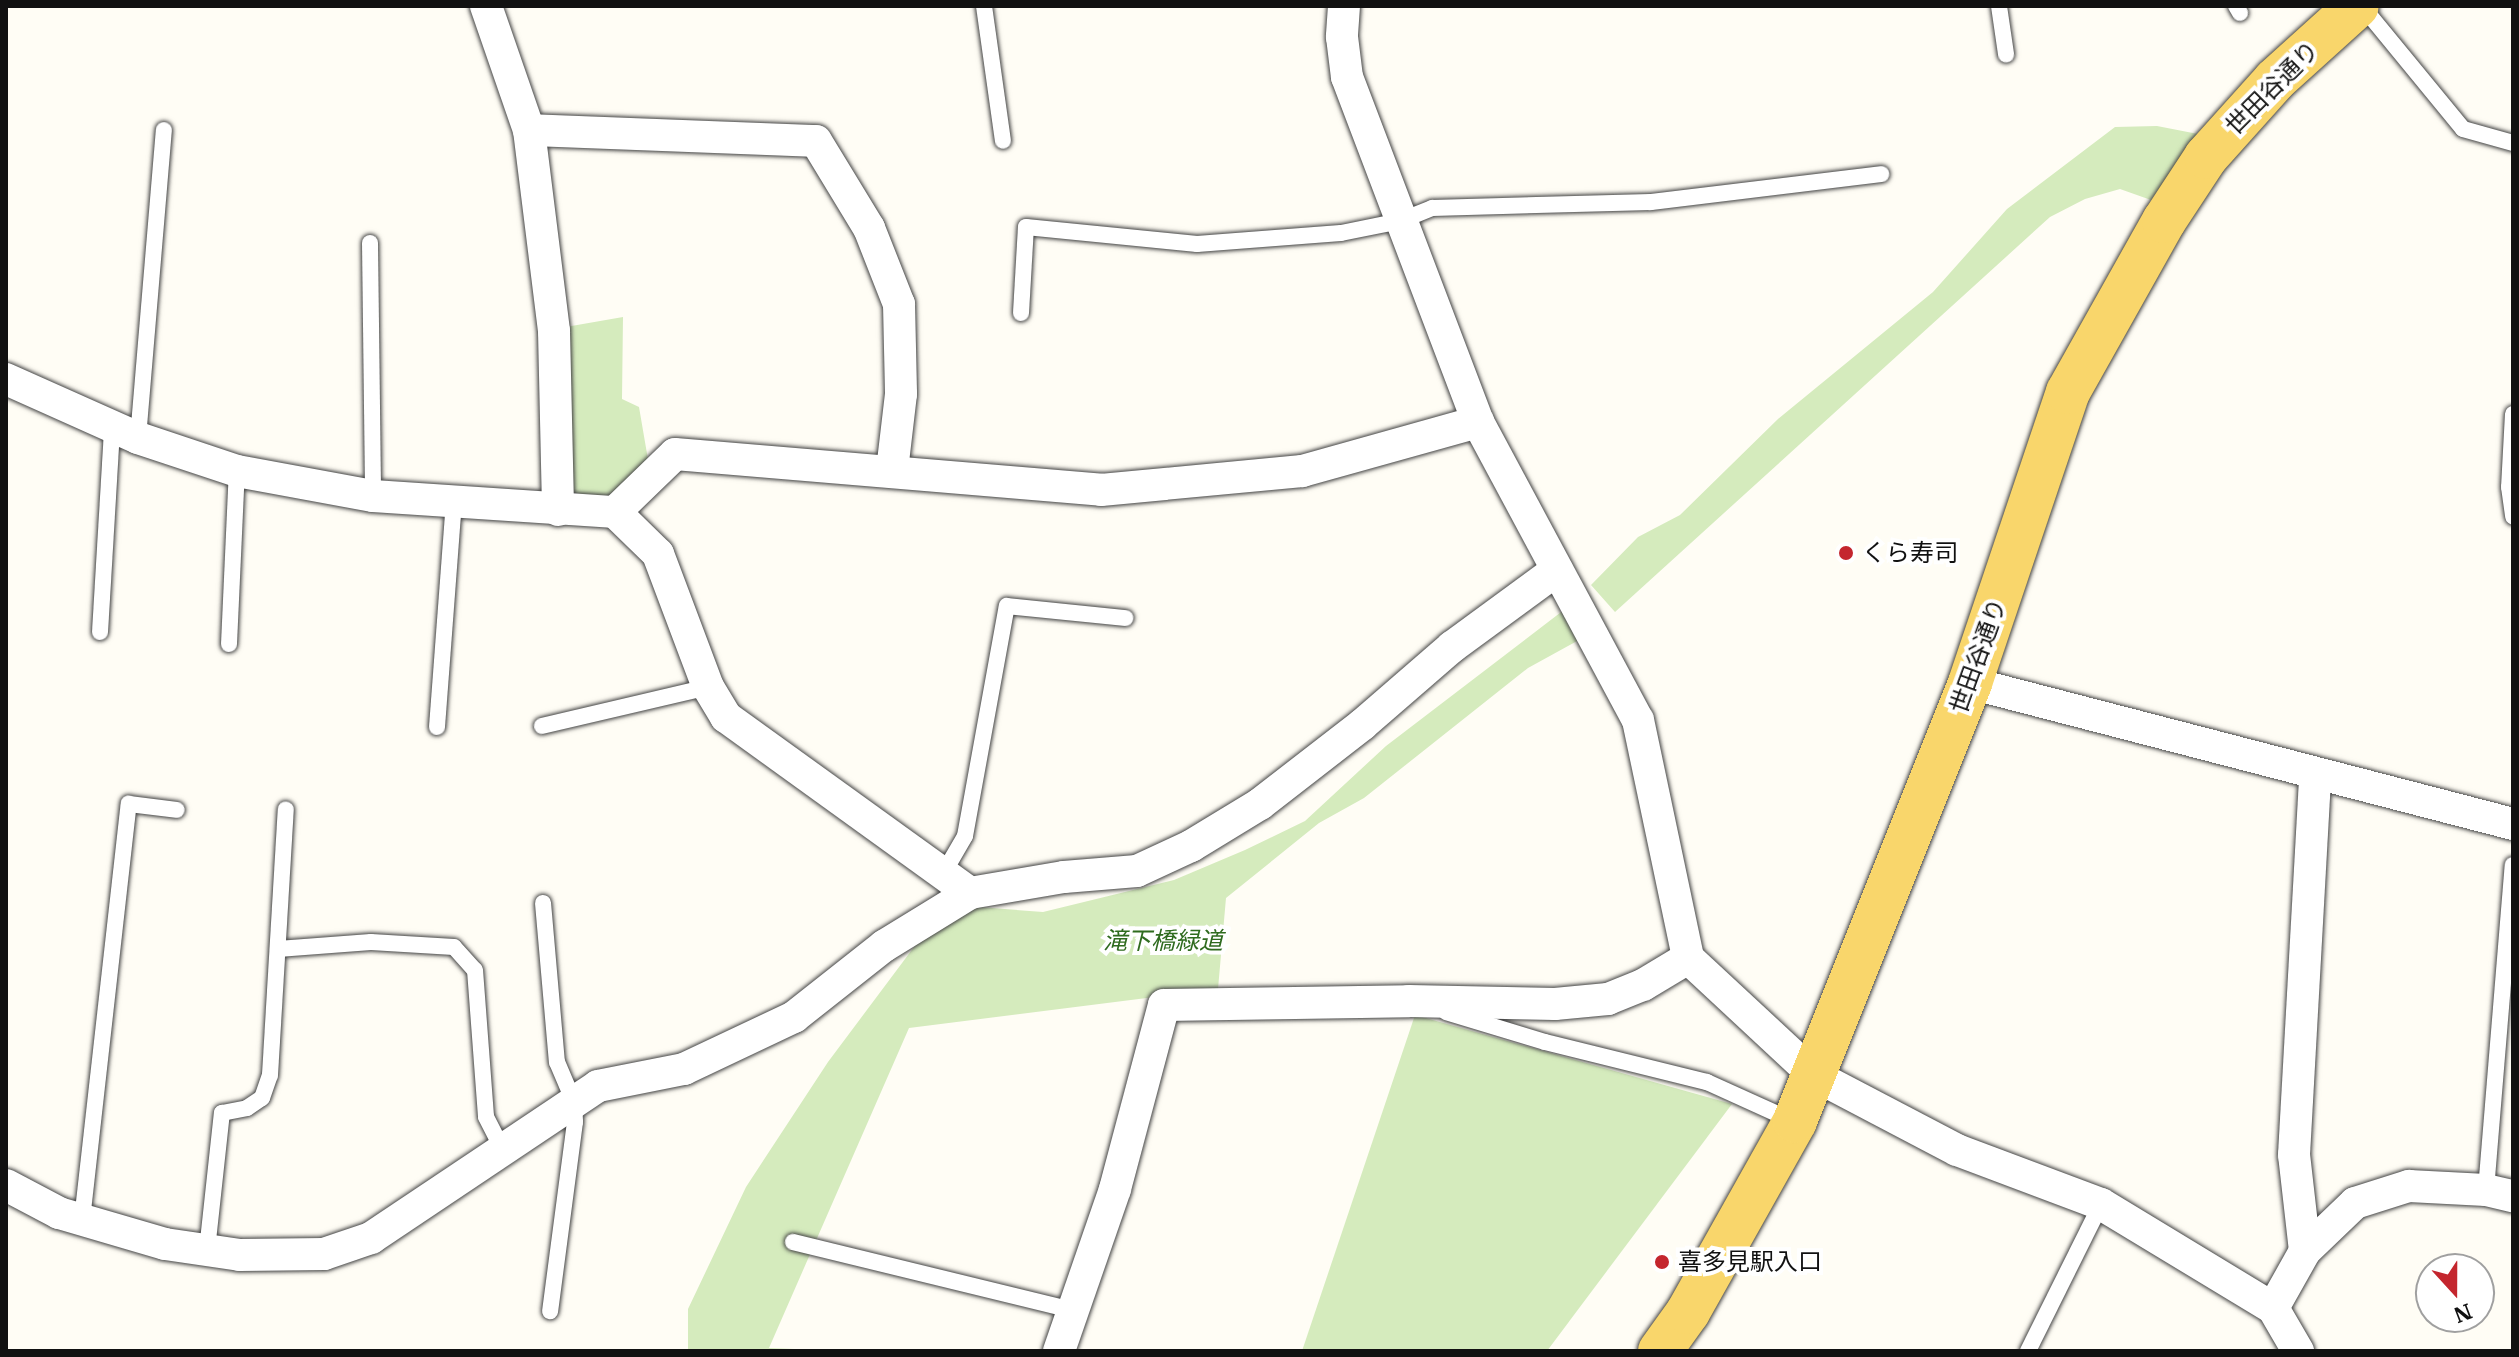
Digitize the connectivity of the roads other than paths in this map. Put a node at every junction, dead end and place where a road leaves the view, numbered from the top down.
1 (486, 6) edge
2 (984, 6) edge
3 (1344, 6) edge
4 (1999, 6) edge
5 (2360, 6) edge
6 (2006, 54) dead end
7 (164, 130) dead end
8 (529, 130) junction
9 (1003, 141) dead end
10 (2513, 143) edge
11 (1881, 174) dead end
12 (1400, 221) junction
13 (370, 243) dead end
14 (1021, 313) dead end
15 (6, 379) edge
16 (2513, 414) edge
17 (1478, 422) junction
18 (125, 432) junction
19 (237, 471) junction
20 (892, 471) junction
21 (373, 496) junction
22 (454, 502) junction
23 (558, 510) junction
24 (615, 512) junction
25 (2513, 517) edge
26 (1557, 570) junction
27 (1125, 618) dead end
28 (100, 632) dead end
29 (229, 644) dead end
30 (1970, 683) junction
31 (708, 687) junction
32 (542, 726) dead end
33 (437, 727) dead end
34 (2315, 775) junction
35 (286, 809) dead end
36 (177, 810) dead end
37 (2513, 824) edge
38 (2513, 865) edge
39 (943, 874) junction
40 (970, 893) junction
41 (543, 903) dead end
42 (278, 949) junction
43 (1688, 958) junction
44 (1409, 1001) junction
45 (1814, 1075) junction
46 (574, 1102) junction
47 (1795, 1121) junction
48 (502, 1148) junction
49 (6, 1185) edge
50 (2500, 1193) edge
51 (2101, 1204) junction
52 (82, 1220) junction
53 (793, 1242) dead end
54 (207, 1250) junction
55 (2305, 1251) junction
56 (2273, 1308) junction
57 (1073, 1310) junction
58 (550, 1311) dead end
59 (1059, 1351) edge
60 (1660, 1351) edge
61 (2028, 1351) edge
62 (2298, 1351) edge

1 - 8 street
2 - 9 lane
3 - 12 street
4 - 6 lane
5 - 10 lane
5 - 30 main road, 世田谷通り
7 - 18 lane
8 - 20 street
8 - 23 street
11 - 12 lane
12 - 14 lane
12 - 17 street
13 - 21 lane
15 - 18 street
16 - 25 lane
17 - 20 street
17 - 26 street
18 - 19 street
18 - 28 lane
19 - 21 street
19 - 29 lane
20 - 24 street
21 - 22 street
22 - 23 street
22 - 33 lane
23 - 24 street
24 - 31 street
26 - 40 street
26 - 43 street
27 - 39 lane
30 - 34 street
30 - 45 main road, 世田谷通り
31 - 32 lane
31 - 39 street
34 - 37 street
34 - 55 street
35 - 42 lane
36 - 52 lane
38 - 50 lane
39 - 40 street
40 - 46 street
41 - 46 lane
42 - 48 lane
42 - 54 lane
43 - 44 street
43 - 45 street
44 - 47 lane
44 - 57 street
45 - 47 main road, 世田谷通り
45 - 51 street
46 - 48 street
46 - 58 lane
47 - 60 main road, 世田谷通り
48 - 54 street
49 - 52 street
50 - 55 street
51 - 56 street
51 - 61 lane
52 - 54 street
53 - 57 lane
55 - 56 street
56 - 62 street
57 - 59 street

